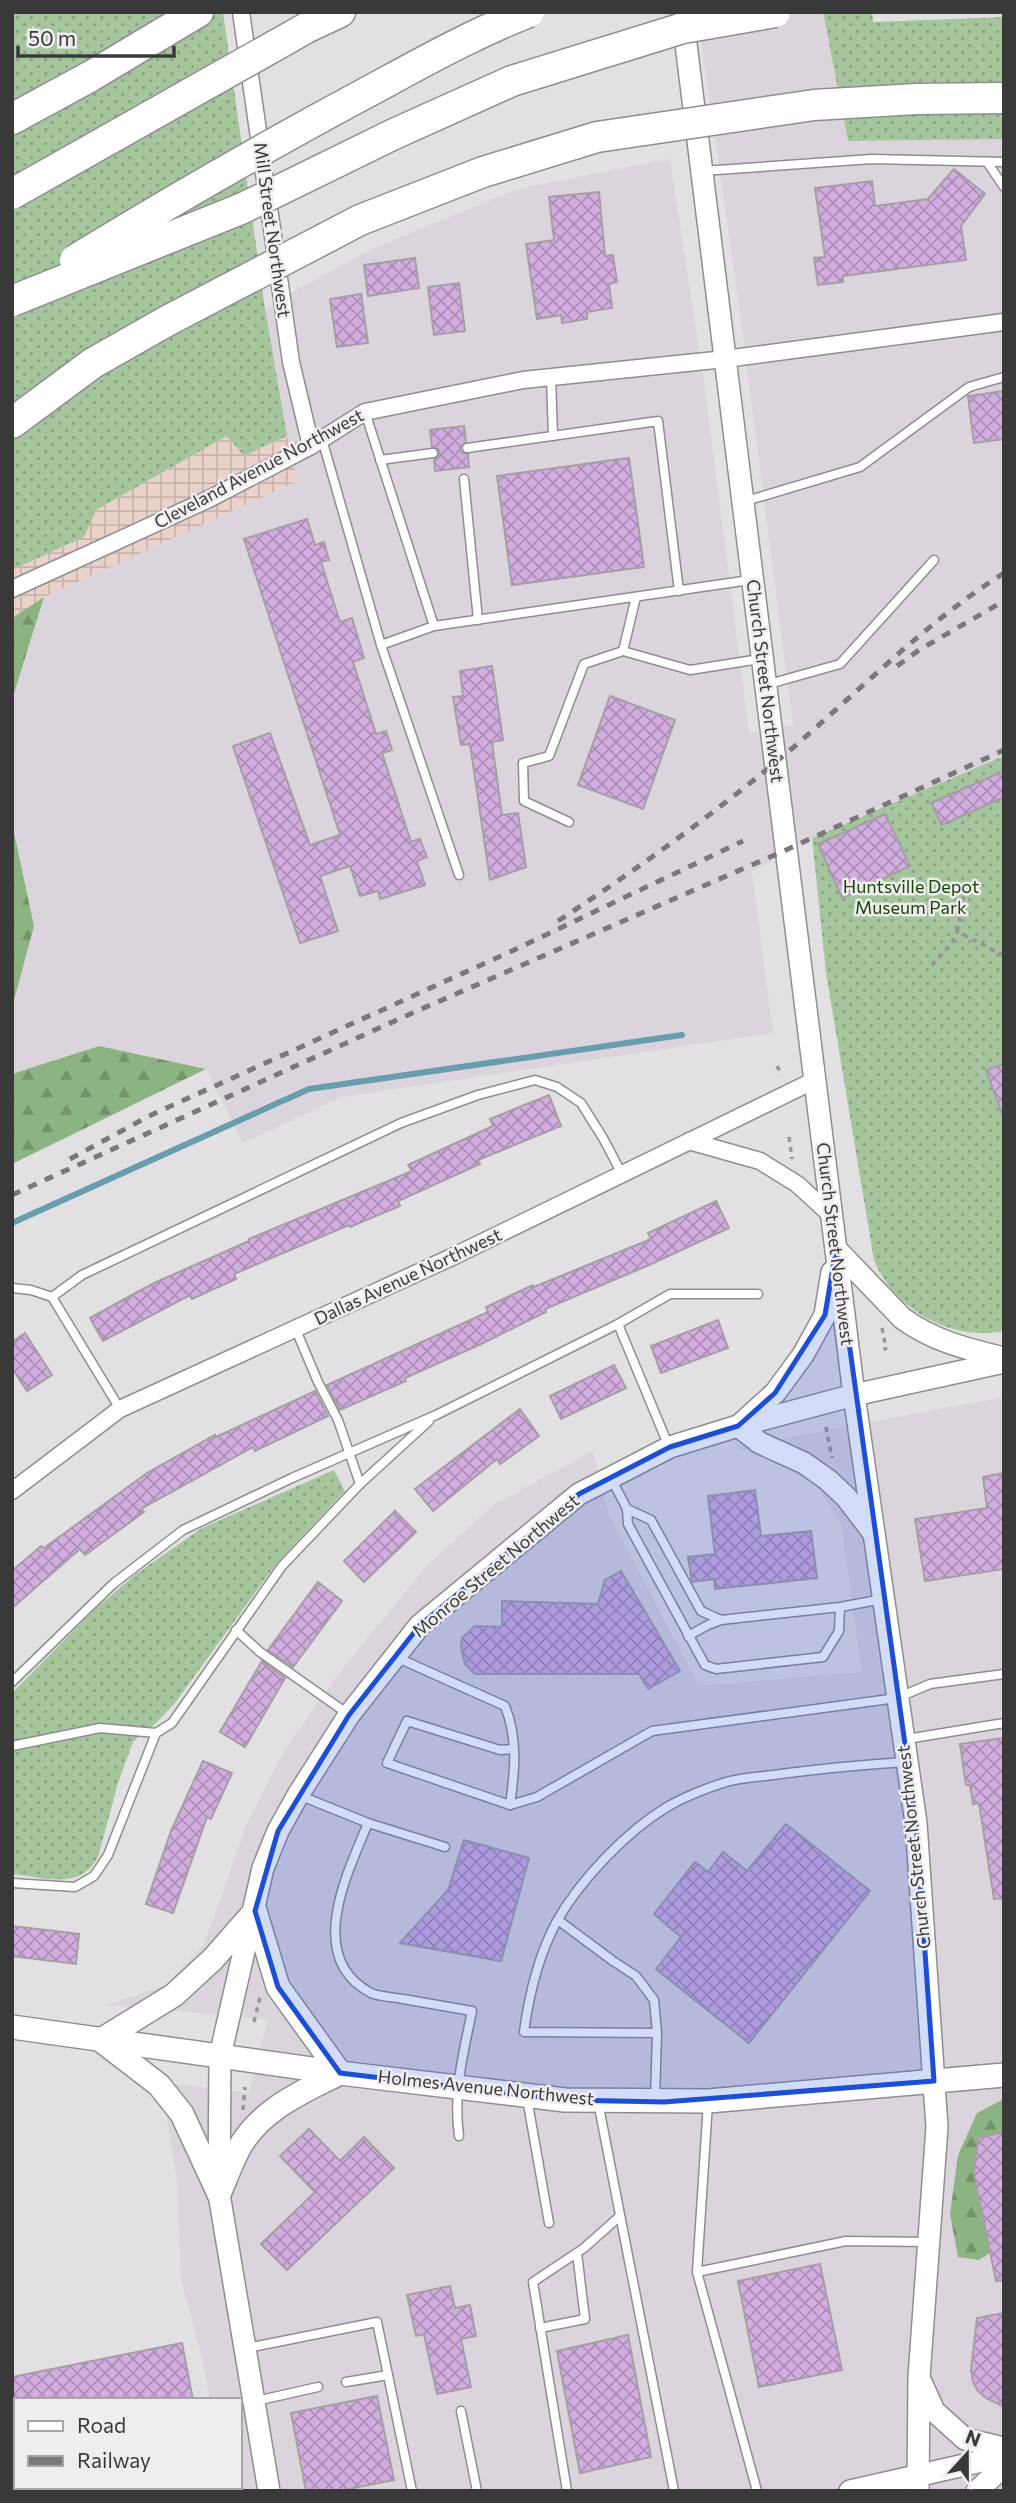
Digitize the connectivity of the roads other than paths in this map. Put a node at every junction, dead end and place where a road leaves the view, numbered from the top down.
1 (198, 12) edge
2 (241, 12) edge
3 (340, 12) edge
4 (529, 12) edge
5 (682, 12) edge
6 (775, 12) edge
7 (320, 20) edge
8 (1004, 98) edge
9 (12, 119) edge
10 (987, 162) junction
11 (1004, 162) edge
12 (702, 171) junction
13 (1004, 187) edge
14 (12, 194) edge
15 (12, 300) edge
16 (1004, 322) edge
17 (725, 359) junction
18 (93, 363) junction
19 (551, 377) junction
20 (1004, 377) edge
21 (12, 412) edge
22 (365, 412) junction
23 (12, 423) edge
24 (552, 436) junction
25 (316, 443) junction
26 (467, 448) dead end
27 (433, 453) dead end
28 (380, 460) junction
29 (464, 479) dead end
30 (743, 502) junction
31 (934, 560) dead end
32 (753, 580) junction
33 (12, 589) edge
34 (679, 591) junction
35 (636, 597) junction
36 (478, 620) junction
37 (434, 626) junction
38 (381, 645) junction
39 (623, 651) junction
40 (762, 658) junction
41 (766, 685) junction
42 (569, 822) dead end
43 (459, 875) dead end
44 (815, 1080) junction
45 (690, 1141) junction
46 (622, 1174) junction
47 (832, 1216) junction
48 (836, 1249) junction
49 (12, 1288) edge
50 (758, 1294) dead end
51 (52, 1297) junction
52 (618, 1324) junction
53 (296, 1330) junction
54 (1004, 1360) edge
55 (854, 1395) junction
56 (120, 1409) junction
57 (436, 1415) junction
58 (738, 1426) junction
59 (670, 1447) junction
60 (348, 1454) junction
61 (611, 1478) junction
62 (360, 1485) junction
63 (12, 1491) edge
64 (627, 1510) junction
65 (874, 1532) junction
66 (883, 1598) junction
67 (840, 1607) junction
68 (721, 1620) junction
69 (236, 1630) junction
70 (688, 1636) junction
71 (396, 1656) junction
72 (1004, 1674) edge
73 (12, 1682) edge
74 (897, 1698) junction
75 (349, 1715) junction
76 (1004, 1723) edge
77 (156, 1733) junction
78 (904, 1740) junction
79 (12, 1746) edge
80 (514, 1749) junction
81 (907, 1762) junction
82 (298, 1795) junction
83 (510, 1805) junction
84 (368, 1823) junction
85 (445, 1847) dead end
86 (12, 1883) edge
87 (255, 1911) junction
88 (558, 1920) junction
89 (12, 2027) edge
90 (657, 2034) junction
91 (101, 2040) junction
92 (220, 2056) junction
93 (340, 2073) junction
94 (1004, 2075) edge
95 (934, 2081) junction
96 (457, 2087) junction
97 (526, 2095) junction
98 (597, 2100) junction
99 (708, 2101) junction
100 (655, 2102) junction
101 (459, 2136) dead end
102 (219, 2194) junction
103 (620, 2216) junction
104 (548, 2223) dead end
105 (928, 2242) junction
106 (577, 2253) junction
107 (697, 2272) junction
108 (540, 2328) junction
109 (245, 2348) junction
110 (388, 2375) junction
111 (919, 2377) junction
112 (346, 2382) dead end
113 (318, 2387) dead end
114 (254, 2401) junction
115 (461, 2411) dead end
116 (1004, 2448) edge
117 (1004, 2456) edge
118 (1004, 2466) edge
119 (917, 2484) edge
120 (269, 2491) edge
121 (412, 2491) edge
122 (477, 2491) edge
123 (567, 2491) edge
124 (674, 2491) edge
125 (757, 2491) edge
126 (850, 2491) edge
127 (976, 2491) edge

1 - 9 highway
2 - 25 street, Mill Street Northwest
3 - 7 highway
4 - 15 highway, bridge
5 - 12 street, Church Street Northwest
6 - 15 highway, bridge
7 - 14 highway, bridge
8 - 18 highway, bridge
10 - 11 lane
10 - 12 lane
10 - 13 lane
12 - 17 street, Church Street Northwest
16 - 17 street, Cleveland Avenue Northwest
17 - 19 street, Cleveland Avenue Northwest
17 - 30 street, Church Street Northwest
18 - 21 highway
18 - 23 highway
19 - 22 street, Cleveland Avenue Northwest
19 - 24 lane
20 - 30 lane
22 - 25 street, Cleveland Avenue Northwest
22 - 28 lane
24 - 26 lane
24 - 34 lane
25 - 33 street, Cleveland Avenue Northwest
25 - 38 lane
27 - 28 lane
28 - 37 lane
29 - 36 lane
30 - 32 street, Church Street Northwest
31 - 41 lane
32 - 34 lane
32 - 40 street, Church Street Northwest
34 - 35 lane
35 - 36 lane
35 - 39 lane
36 - 37 lane
37 - 38 lane
38 - 43 lane
39 - 40 lane
39 - 42 lane
40 - 41 street, Church Street Northwest
41 - 44 street, Church Street Northwest
44 - 45 street, Dallas Avenue Northwest
44 - 47 street, Church Street Northwest
45 - 46 street, Dallas Avenue Northwest
45 - 47 street
46 - 51 lane
46 - 53 street, Dallas Avenue Northwest
47 - 48 street, Church Street Northwest
48 - 54 street
48 - 55 street, Church Street Northwest
48 - 58 street
49 - 51 lane
50 - 52 lane
51 - 56 lane
52 - 57 lane
52 - 59 lane
53 - 56 street, Dallas Avenue Northwest
53 - 60 lane
54 - 55 street, Monroe Street Northwest
55 - 58 street, Monroe Street Northwest
55 - 65 street, Church Street Northwest
56 - 63 street, Dallas Avenue Northwest
57 - 60 lane
57 - 62 lane
58 - 59 street, Monroe Street Northwest
58 - 65 street
59 - 61 street, Monroe Street Northwest
60 - 62 lane
60 - 73 lane
61 - 64 lane
61 - 71 street, Monroe Street Northwest
62 - 69 lane
64 - 68 lane
64 - 70 lane
65 - 66 street, Church Street Northwest
66 - 67 lane
66 - 74 street, Church Street Northwest
67 - 68 lane
67 - 70 lane
68 - 70 lane
69 - 75 lane
69 - 77 lane
71 - 75 street, Monroe Street Northwest
71 - 80 lane
72 - 74 lane
74 - 78 street, Church Street Northwest
74 - 83 lane
75 - 82 street, Monroe Street Northwest
76 - 78 lane
77 - 79 lane
77 - 86 lane
78 - 81 street, Church Street Northwest
80 - 83 lane
80 - 83 lane
81 - 88 lane
81 - 95 street, Church Street Northwest
82 - 84 lane
82 - 87 street, Monroe Street Northwest
84 - 85 lane
84 - 96 lane
87 - 91 main road
87 - 92 street, Monroe Street Northwest
87 - 93 main road
88 - 90 lane
88 - 90 lane
89 - 91 main road, Holmes Avenue Northwest
90 - 100 lane
91 - 92 main road, Holmes Avenue Northwest
91 - 102 main road
92 - 93 main road, Holmes Avenue Northwest
92 - 102 street, Monroe Street Northwest
93 - 96 main road, Holmes Avenue Northwest
93 - 102 main road
94 - 95 main road, Holmes Avenue Northwest
95 - 99 main road, Holmes Avenue Northwest
95 - 105 street, Church Street Northwest
96 - 97 main road, Holmes Avenue Northwest
96 - 101 lane
97 - 98 main road, Holmes Avenue Northwest
97 - 104 lane
98 - 100 main road, Holmes Avenue Northwest
98 - 103 lane
99 - 100 main road, Holmes Avenue Northwest
99 - 107 lane
102 - 109 street, Monroe Street Northwest
103 - 106 lane
103 - 124 lane
105 - 107 lane
105 - 111 street, Church Street Northwest
106 - 108 lane
106 - 108 lane
107 - 125 lane
108 - 123 lane
109 - 110 lane
109 - 114 street, Monroe Street Northwest
110 - 112 lane
110 - 121 lane
111 - 116 street
111 - 119 street, Church Street Northwest
113 - 114 lane
114 - 120 street, Monroe Street Northwest
115 - 122 lane
117 - 119 street
118 - 127 street
119 - 126 street

